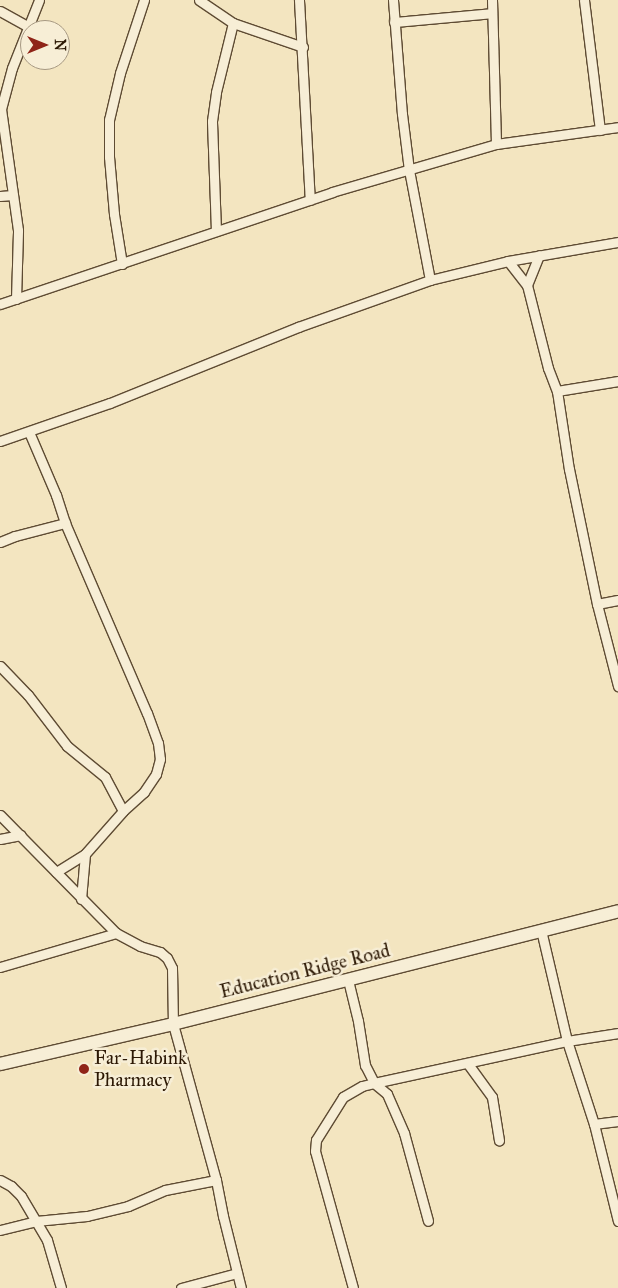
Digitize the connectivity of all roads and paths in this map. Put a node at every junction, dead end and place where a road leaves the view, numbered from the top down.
1 (40, 0) edge
2 (144, 0) edge
3 (199, 0) edge
4 (299, 0) edge
5 (393, 0) edge
6 (492, 0) edge
7 (584, 0) edge
8 (0, 11) edge
9 (492, 13) junction
10 (32, 20) edge
11 (20, 22) edge
12 (233, 22) junction
13 (394, 22) junction
14 (303, 47) junction
15 (20, 49) edge
16 (618, 127) edge
17 (600, 130) junction
18 (496, 144) junction
19 (409, 170) junction
20 (13, 195) junction
21 (0, 196) edge
22 (310, 200) junction
23 (216, 231) junction
24 (618, 242) edge
25 (539, 255) junction
26 (508, 261) junction
27 (122, 264) junction
28 (430, 280) junction
29 (527, 285) junction
30 (16, 299) junction
31 (0, 304) edge
32 (618, 381) edge
33 (557, 391) junction
34 (29, 432) junction
35 (0, 441) edge
36 (65, 523) junction
37 (0, 542) edge
38 (618, 600) edge
39 (597, 604) junction
40 (0, 666) edge
41 (618, 686) edge
42 (122, 811) junction
43 (0, 815) edge
44 (21, 835) junction
45 (0, 839) edge
46 (85, 854) junction
47 (56, 872) junction
48 (81, 899) junction
49 (618, 911) edge
50 (541, 930) junction
51 (116, 933) junction
52 (0, 967) edge
53 (348, 980) junction
54 (173, 1024) junction
55 (618, 1033) edge
56 (567, 1041) junction
57 (0, 1064) edge
58 (468, 1064) junction
59 (374, 1084) junction
60 (618, 1121) edge
61 (594, 1124) junction
62 (499, 1140) dead end
63 (0, 1180) edge
64 (216, 1180) junction
65 (36, 1221) junction
66 (428, 1221) dead end
67 (618, 1221) edge
68 (0, 1230) edge
69 (237, 1273) junction
70 (61, 1288) edge
71 (181, 1288) edge
72 (241, 1288) edge
73 (353, 1288) edge

1 - 10 street
2 - 27 street
3 - 12 street
4 - 14 street
5 - 13 street
6 - 9 street
7 - 17 street
8 - 11 street
9 - 13 street
9 - 18 street
12 - 14 street
12 - 23 street
13 - 19 street
14 - 22 street
15 - 20 street
16 - 17 street
17 - 18 street
18 - 19 street
19 - 22 street
19 - 28 street
20 - 21 street
20 - 30 street
22 - 23 street
23 - 27 street
24 - 25 street
25 - 26 street
25 - 29 street
26 - 28 street
26 - 29 street
27 - 30 street
28 - 34 street
29 - 33 street
30 - 31 street
32 - 33 street
33 - 39 street
34 - 35 street
34 - 36 street
36 - 37 street
36 - 42 street
38 - 39 street
39 - 41 street
40 - 42 street
42 - 46 street
43 - 44 street
44 - 45 street
44 - 47 street
46 - 47 street
46 - 48 street
47 - 48 street
48 - 51 street
49 - 50 main road, Education Ridge Road
50 - 53 main road, Education Ridge Road
50 - 56 street
51 - 52 street
51 - 54 street
53 - 54 main road, Education Ridge Road
53 - 59 street
54 - 57 main road, Education Ridge Road
54 - 64 street
55 - 56 street
56 - 58 street
56 - 61 street
58 - 59 street
58 - 62 street
59 - 66 street
59 - 73 street
60 - 61 street
61 - 67 street
63 - 65 street
64 - 65 street
64 - 69 street
65 - 68 street
65 - 70 street
69 - 71 street
69 - 72 street

